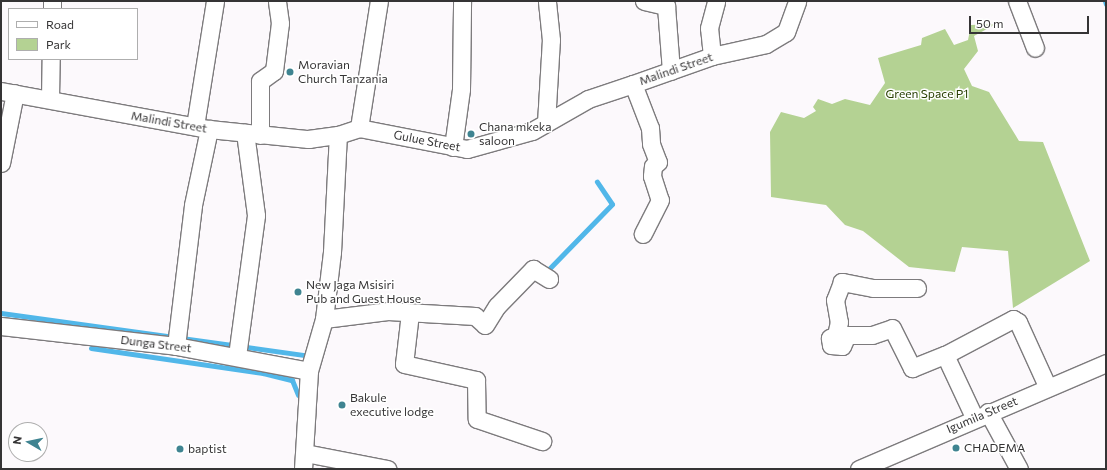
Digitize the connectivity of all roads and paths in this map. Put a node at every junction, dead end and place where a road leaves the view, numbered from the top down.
1 (215, 1) edge
2 (277, 1) edge
3 (379, 1) edge
4 (462, 1) edge
5 (546, 1) edge
6 (644, 1) edge
7 (716, 1) edge
8 (797, 1) edge
9 (1017, 1) edge
10 (1035, 48) dead end
11 (712, 56) junction
12 (51, 60) edge
13 (671, 71) junction
14 (633, 84) junction
15 (8, 92) edge
16 (50, 98) junction
17 (542, 125) junction
18 (202, 128) junction
19 (359, 128) junction
20 (252, 134) junction
21 (338, 136) junction
22 (453, 147) junction
23 (1, 163) edge
24 (643, 234) dead end
25 (549, 279) dead end
26 (917, 288) dead end
27 (410, 313) junction
28 (324, 320) junction
29 (1, 326) edge
30 (176, 346) junction
31 (944, 355) junction
32 (237, 356) junction
33 (1106, 363) edge
34 (309, 371) junction
35 (1048, 388) junction
36 (981, 414) junction
37 (542, 441) dead end
38 (304, 461) edge
39 (387, 469) edge
40 (859, 469) edge
41 (1019, 469) edge

1 - 18 street
2 - 20 street
3 - 19 street
4 - 22 street
5 - 17 street
6 - 13 street
7 - 11 street
8 - 11 street, Malindi Street
9 - 10 street
11 - 13 street, Malindi Street
12 - 16 street
13 - 14 street, Malindi Street
14 - 17 street, Malindi Street
14 - 24 street
15 - 16 street, Malindi Street
15 - 23 street
16 - 18 street, Malindi Street
17 - 22 street, Gulue Street
18 - 20 street, Malindi Street
18 - 30 street
19 - 21 street
19 - 22 street, Gulue Street
20 - 21 street, Malindi Street
20 - 32 street
21 - 28 street
25 - 27 street
26 - 31 street
27 - 28 street
27 - 37 street
28 - 34 street
29 - 30 street, Dunga Street
30 - 32 street, Dunga Street
31 - 35 street
31 - 36 street
32 - 34 street, Dunga Street
33 - 35 street, Igumila Street
34 - 38 street
35 - 36 street, Igumila Street
36 - 40 street, Igumila Street
36 - 41 street
38 - 39 street

